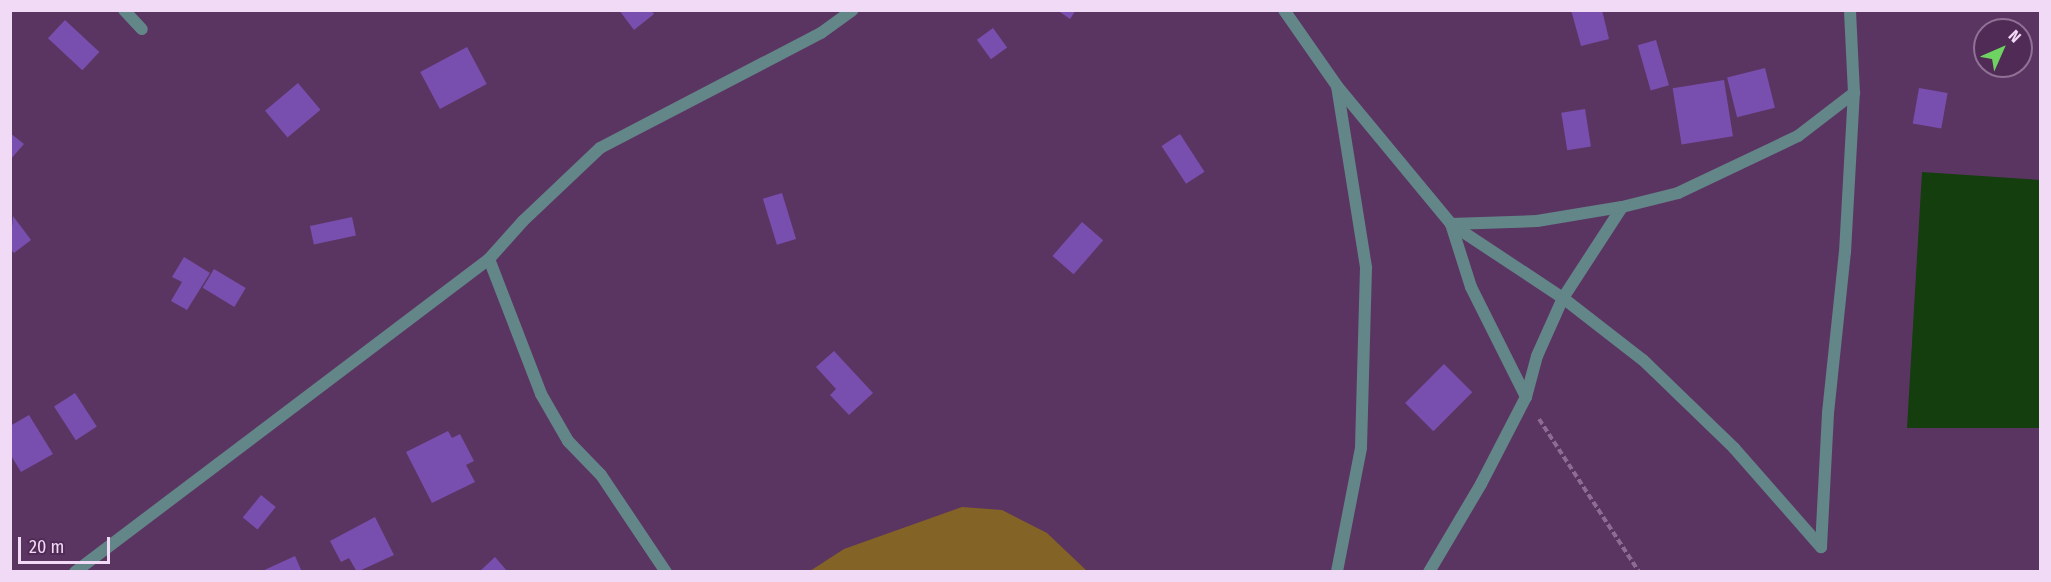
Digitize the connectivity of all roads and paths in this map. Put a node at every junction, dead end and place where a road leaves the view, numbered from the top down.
1 (124, 10) edge
2 (853, 10) edge
3 (1284, 10) edge
4 (1850, 10) edge
5 (142, 28) dead end
6 (1336, 86) junction
7 (1854, 93) junction
8 (1622, 207) junction
9 (1451, 224) junction
10 (489, 259) junction
11 (1563, 298) junction
12 (1526, 397) junction
13 (75, 572) edge
14 (666, 572) edge
15 (1337, 572) edge
16 (1429, 572) edge
17 (1639, 572) edge

1 - 5 street
2 - 10 street
3 - 6 street
4 - 7 street
6 - 9 street
6 - 15 street
7 - 8 street
7 - 11 street
8 - 9 street
8 - 11 street
9 - 11 street
9 - 12 street
10 - 13 street
10 - 14 street
11 - 12 street
12 - 16 street
12 - 17 path

